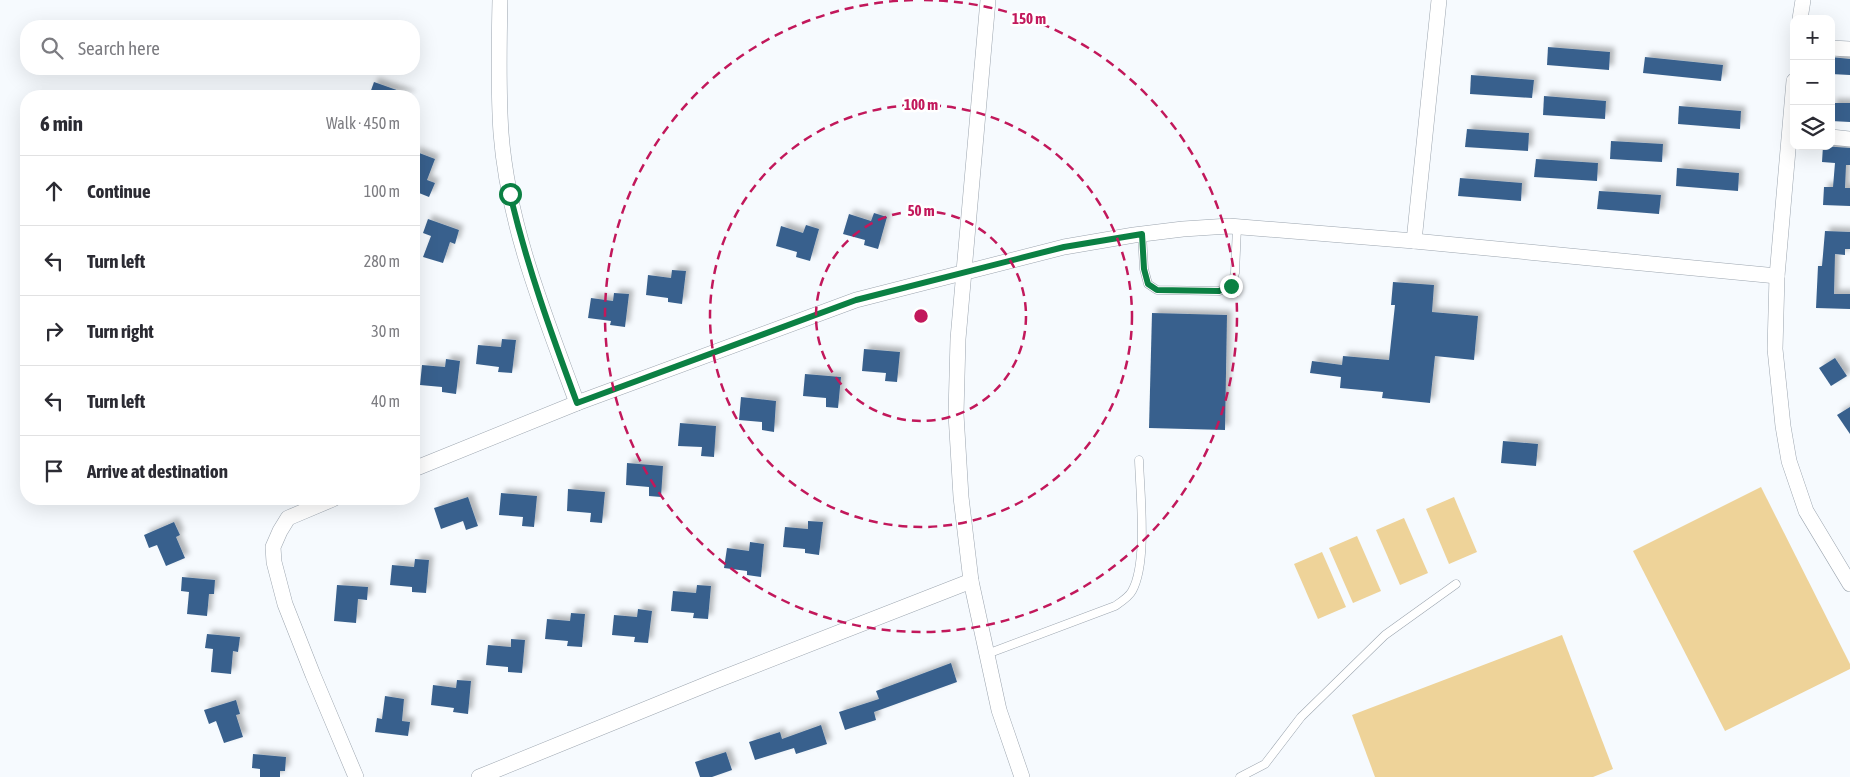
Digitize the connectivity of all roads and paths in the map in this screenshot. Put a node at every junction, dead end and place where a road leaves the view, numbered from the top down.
1 (500, 0) edge
2 (988, 0) edge
3 (1439, 0) edge
4 (1802, 0) edge
5 (1800, 15) edge
6 (1835, 48) edge
7 (1850, 49) edge
8 (1835, 137) edge
9 (1850, 139) edge
10 (1790, 143) edge
11 (1237, 227) junction
12 (1142, 234) junction
13 (1414, 241) junction
14 (963, 273) junction
15 (1777, 276) junction
16 (577, 403) junction
17 (1139, 460) dead end
18 (420, 467) edge
19 (319, 505) edge
20 (971, 581) junction
21 (1456, 584) dead end
22 (1850, 584) edge
23 (987, 654) junction
24 (356, 777) edge
25 (479, 777) edge
26 (1022, 777) edge
27 (1240, 777) edge

1 - 16 street
2 - 14 street
3 - 13 street
4 - 5 street
6 - 7 street
8 - 9 street
10 - 15 street
11 - 12 street
11 - 12 lane
11 - 13 street
12 - 14 street
13 - 15 street
14 - 16 street
14 - 20 street
15 - 22 street
16 - 18 street
17 - 23 lane
19 - 24 street
20 - 23 street
20 - 25 street
21 - 27 lane
23 - 26 street

